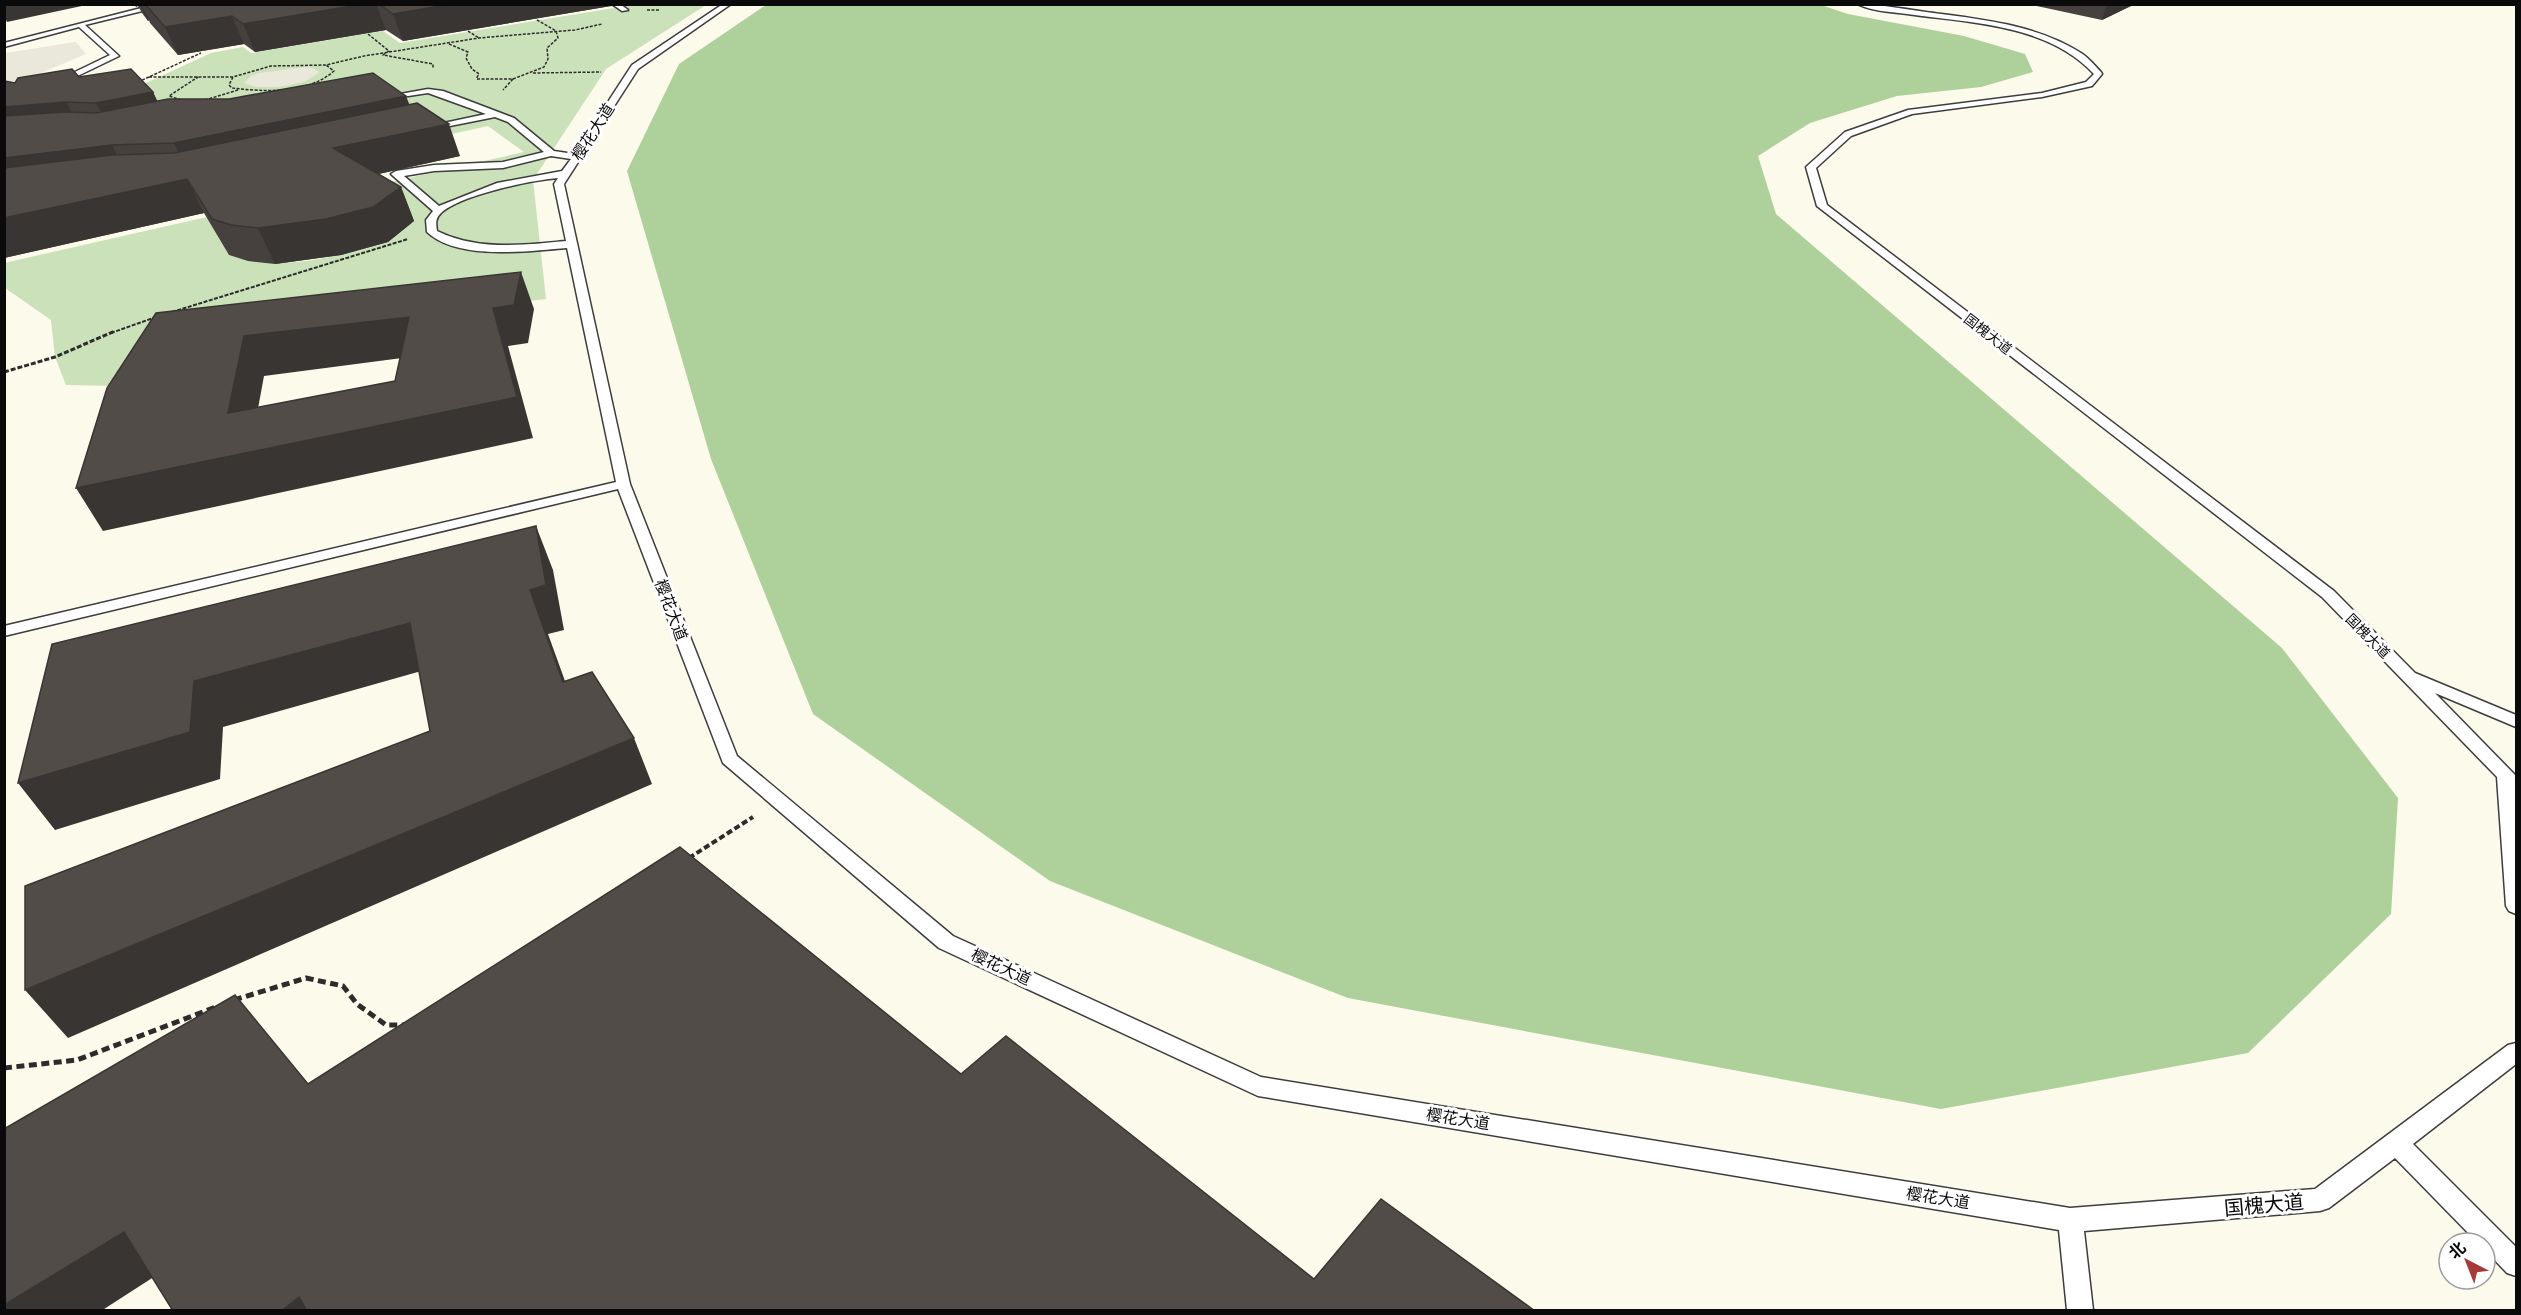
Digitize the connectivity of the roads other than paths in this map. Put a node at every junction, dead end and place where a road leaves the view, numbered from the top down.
1 (168, 4) edge
2 (615, 4) edge
3 (728, 4) edge
4 (1860, 4) edge
5 (624, 10) road end
6 (80, 24) junction
7 (4, 45) edge
8 (52, 84) edge
9 (376, 100) edge
10 (496, 114) junction
11 (417, 131) edge
12 (551, 153) junction
13 (577, 157) junction
14 (566, 174) junction
15 (438, 210) junction
16 (572, 244) junction
17 (623, 484) junction
18 (4, 631) edge
19 (2407, 675) junction
20 (2517, 721) edge
21 (2517, 906) edge
22 (2517, 1052) edge
23 (2396, 1143) junction
24 (2070, 1220) junction
25 (2517, 1264) edge
26 (2080, 1311) edge

1 - 6 lane
2 - 5 lane
3 - 13 lane, 樱花大道
4 - 19 lane, 国槐大道
6 - 7 lane
6 - 8 lane
9 - 10 lane
10 - 11 lane
10 - 12 lane
12 - 13 lane
12 - 15 lane
13 - 14 lane, 樱花大道
14 - 15 lane
14 - 16 lane, 樱花大道
15 - 16 lane
16 - 17 lane, 樱花大道
17 - 18 lane
17 - 24 lane, 樱花大道
19 - 20 lane
19 - 21 lane, 国槐大道
22 - 23 lane, 国槐大道
23 - 24 lane, 国槐大道
23 - 25 lane
24 - 26 lane

